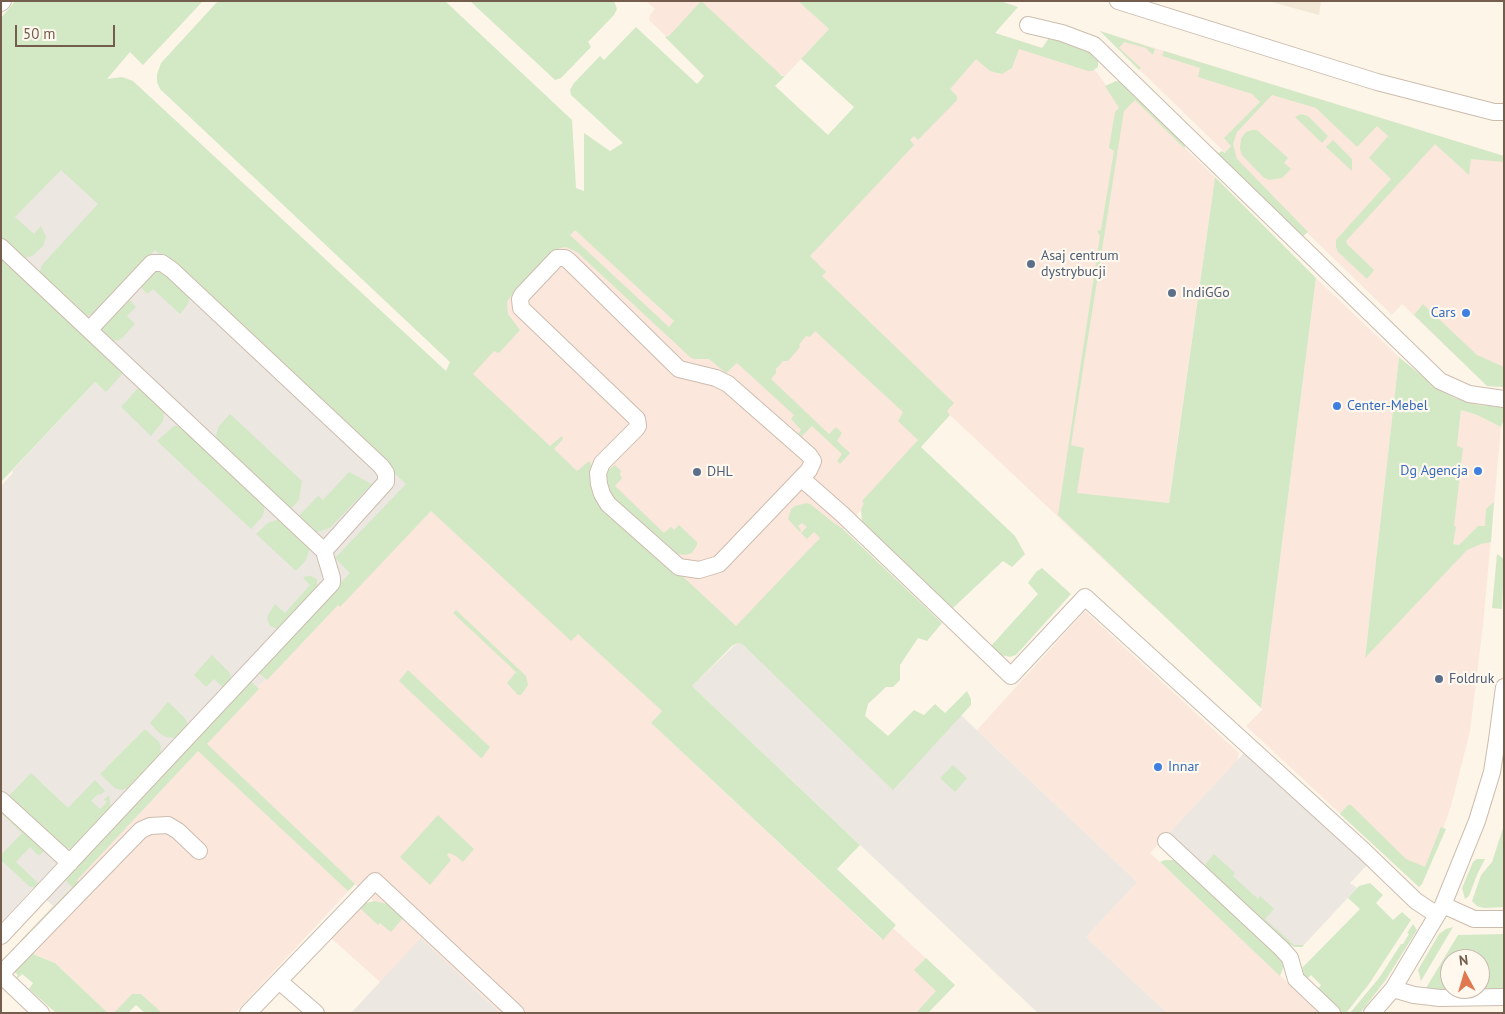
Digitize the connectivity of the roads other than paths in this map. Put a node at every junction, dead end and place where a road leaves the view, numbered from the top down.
1 (1118, 1) edge
2 (1028, 24) dead end
3 (1504, 112) edge
4 (1, 247) edge
5 (90, 329) junction
6 (1504, 400) edge
7 (801, 478) junction
8 (324, 551) junction
9 (1504, 687) edge
10 (1, 800) edge
11 (1166, 841) dead end
12 (199, 851) dead end
13 (70, 863) junction
14 (1440, 910) junction
15 (1504, 918) edge
16 (1, 936) edge
17 (1, 974) edge
18 (279, 981) junction
19 (1393, 989) junction
20 (1504, 997) edge
21 (41, 1013) edge
22 (248, 1013) edge
23 (316, 1013) edge
24 (516, 1013) edge
25 (1332, 1013) edge
26 (1372, 1013) edge

1 - 3 street
2 - 6 street
4 - 5 street
5 - 8 street
5 - 8 street
7 - 7 street
7 - 14 street
8 - 13 street
9 - 14 street
10 - 13 street
11 - 25 street
12 - 17 street
13 - 16 street
14 - 15 street
14 - 19 street
17 - 21 street
18 - 22 street
18 - 23 street
18 - 24 street
19 - 20 street
19 - 26 street

